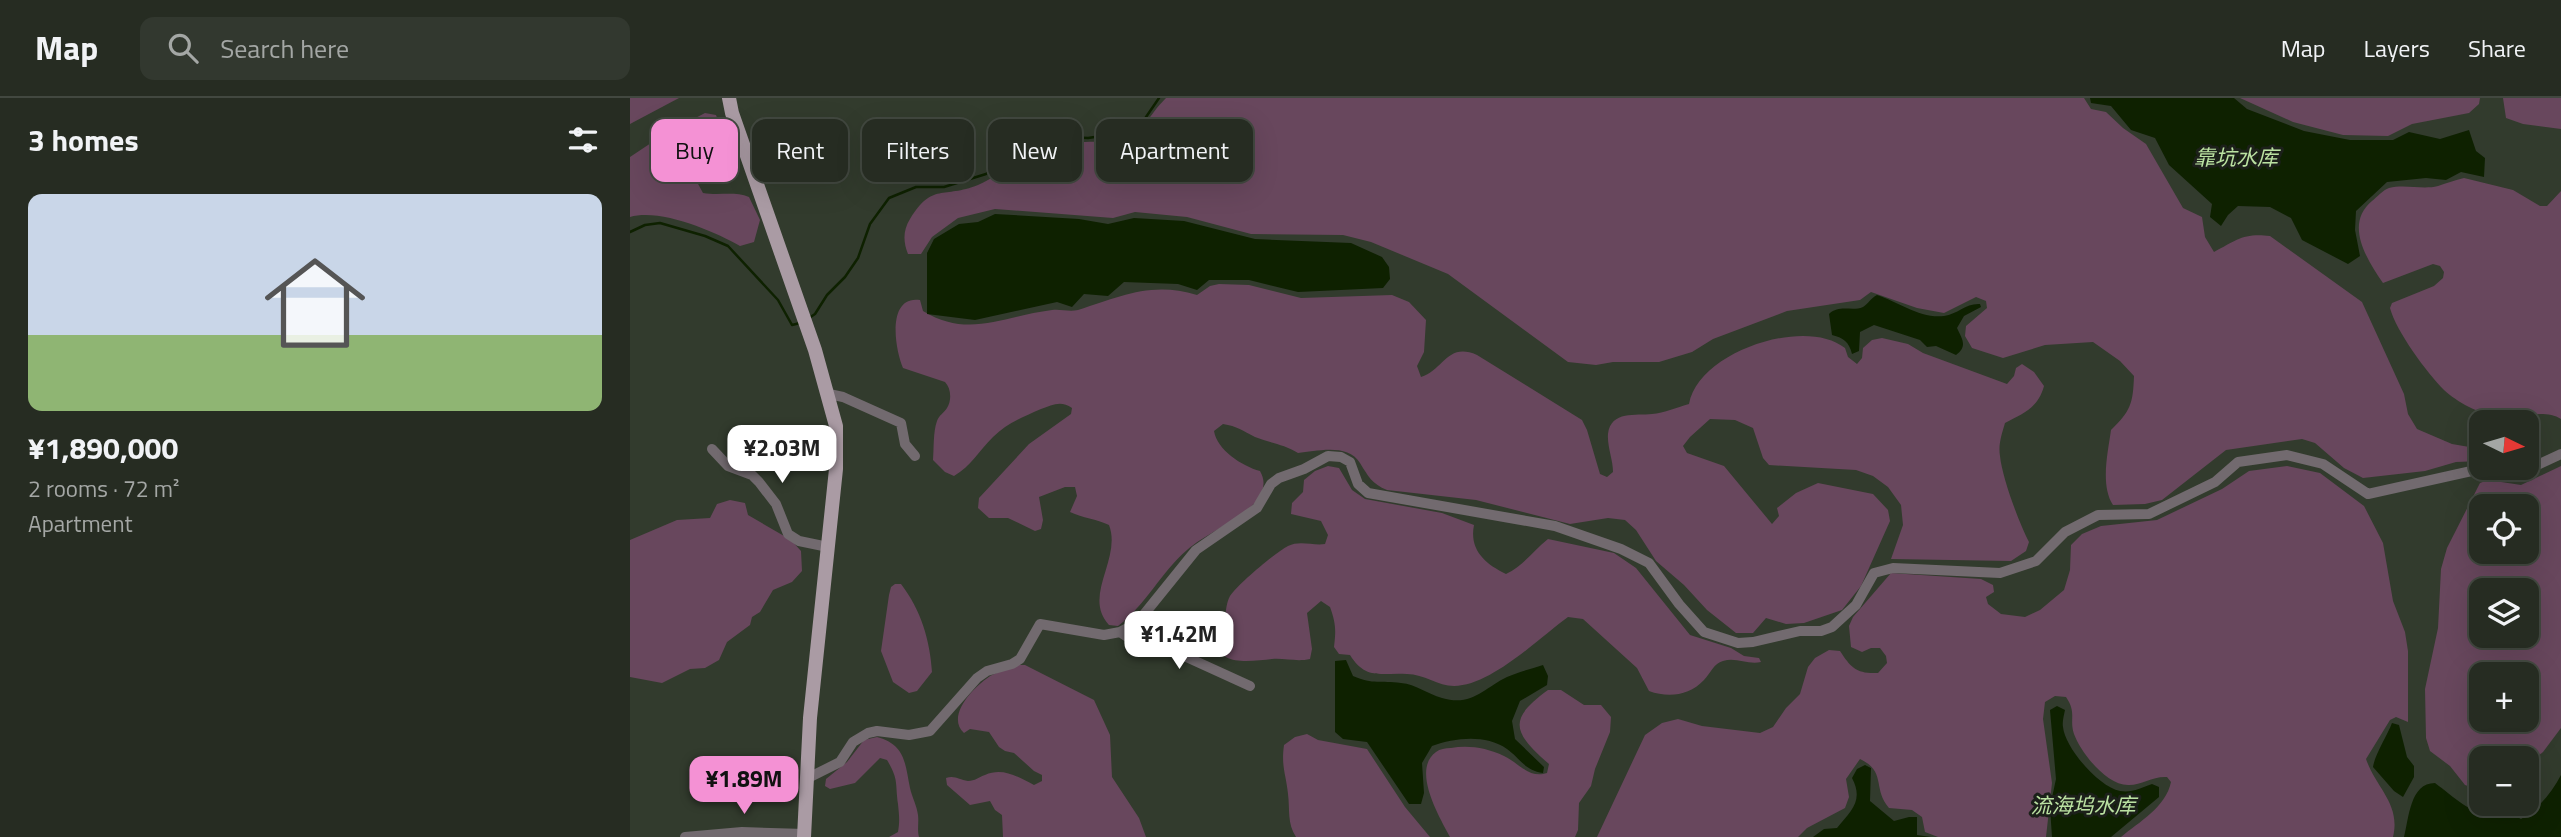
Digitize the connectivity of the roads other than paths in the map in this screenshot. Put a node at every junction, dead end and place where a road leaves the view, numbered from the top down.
1 (729, 98) edge
2 (829, 394) junction
3 (712, 449) dead end
4 (2561, 454) edge
5 (915, 456) dead end
6 (828, 547) junction
7 (1120, 632) junction
8 (1250, 686) dead end
9 (808, 778) junction
10 (804, 835) edge
11 (685, 837) edge

1 - 2 main road
2 - 5 street
2 - 6 main road
3 - 6 street
4 - 7 street
6 - 9 main road
7 - 8 street
7 - 9 street
9 - 10 main road
10 - 11 street

